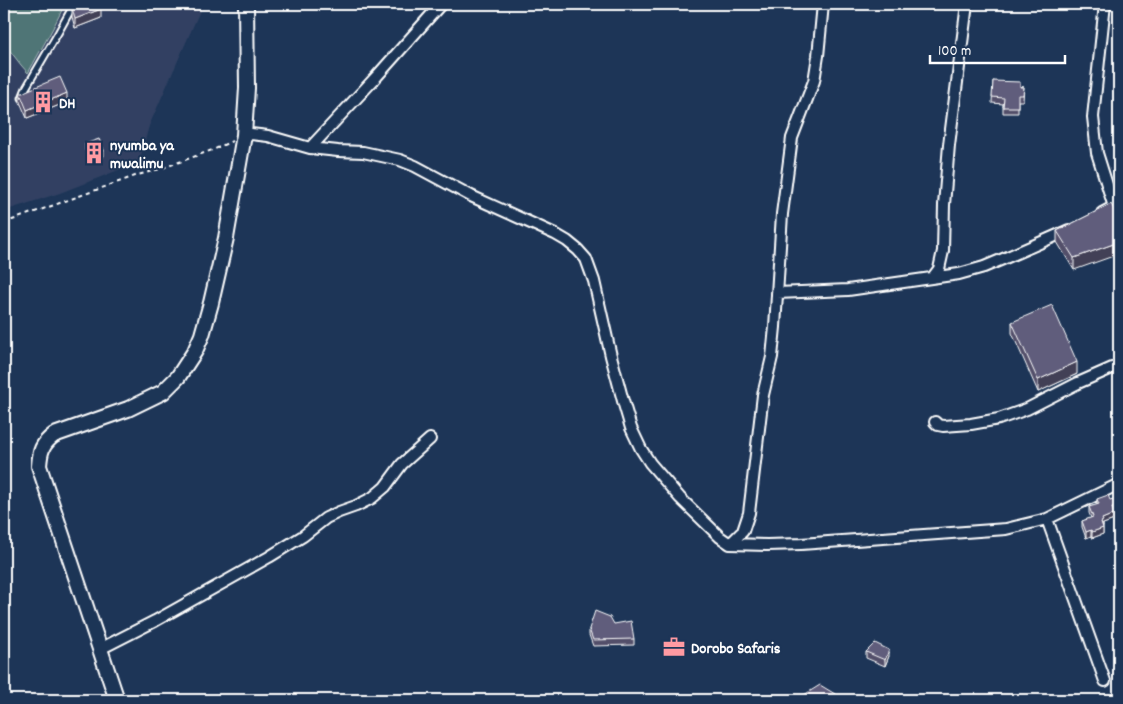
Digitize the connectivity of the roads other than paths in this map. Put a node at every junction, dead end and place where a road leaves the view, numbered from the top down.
1 (74, 4) edge
2 (246, 4) edge
3 (441, 4) edge
4 (823, 4) edge
5 (967, 4) edge
6 (1105, 4) edge
7 (22, 98) edge
8 (244, 136) junction
9 (310, 148) junction
10 (1117, 206) edge
11 (1097, 216) edge
12 (1119, 217) edge
13 (1079, 225) edge
14 (933, 278) junction
15 (777, 293) junction
16 (1119, 365) edge
17 (935, 422) dead end
18 (430, 439) dead end
19 (1119, 484) edge
20 (1047, 519) junction
21 (730, 544) junction
22 (100, 649) junction
23 (1105, 681) dead end
24 (117, 700) edge

1 - 7 lane
2 - 8 street
3 - 9 street
4 - 15 street
5 - 14 street
6 - 10 street
8 - 9 street
8 - 22 street
9 - 21 street
10 - 11 street
10 - 12 street
13 - 14 street
14 - 15 street
15 - 21 street
16 - 17 street
18 - 22 street
19 - 20 street
20 - 21 street
20 - 23 street
22 - 24 street

